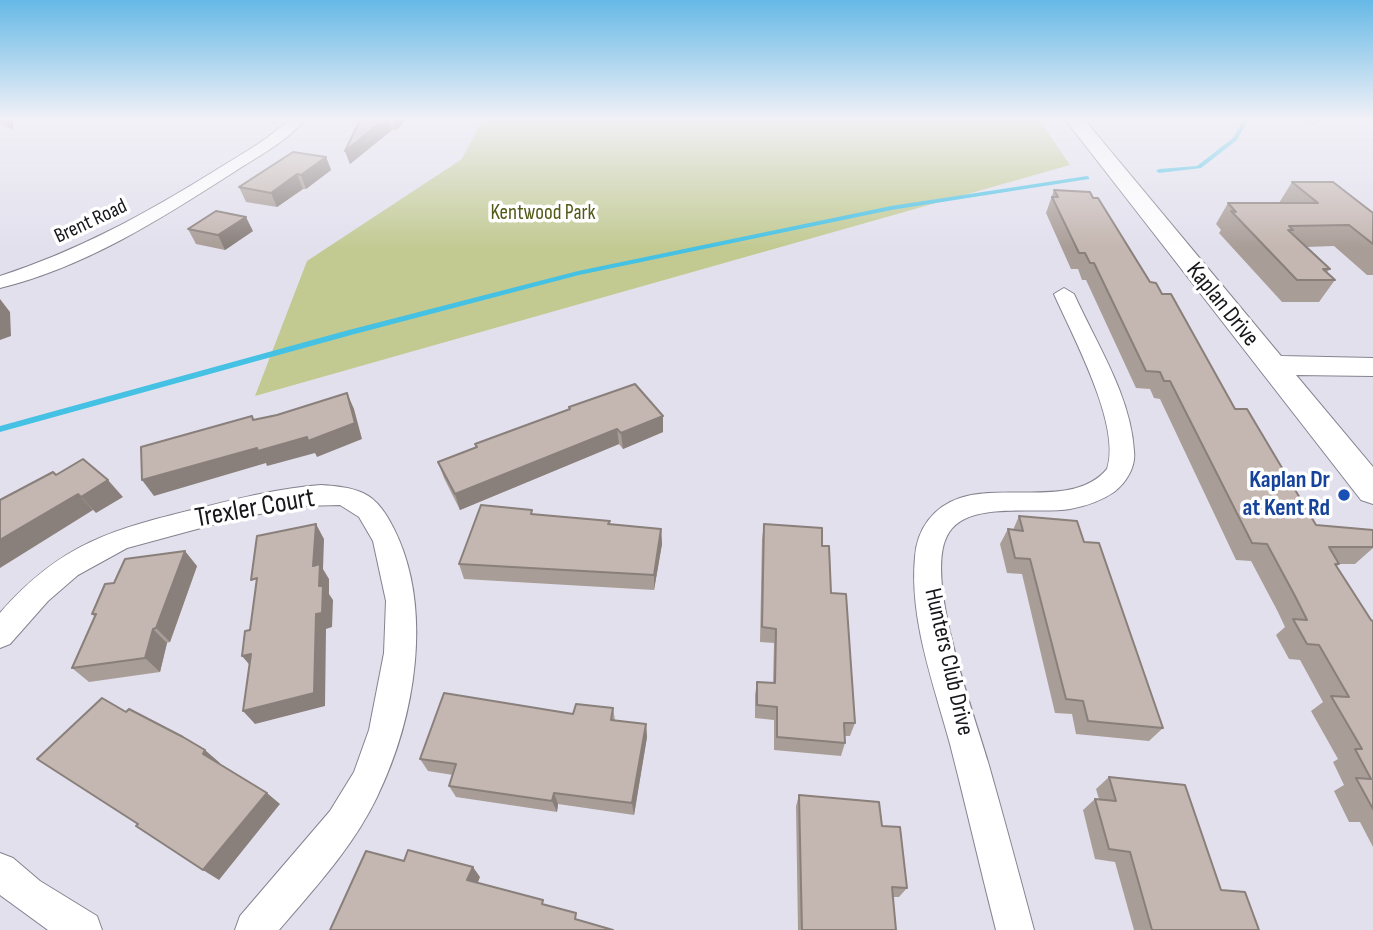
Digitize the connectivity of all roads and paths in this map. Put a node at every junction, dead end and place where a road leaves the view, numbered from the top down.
1 (239, 161) edge
2 (1108, 161) edge
3 (0, 282) edge
4 (1064, 294) dead end
5 (1270, 365) junction
6 (1373, 367) edge
7 (1373, 491) edge
8 (0, 635) edge
9 (0, 871) edge
10 (83, 930) edge
11 (254, 930) edge
12 (1015, 930) edge

1 - 3 street, Brent Road
2 - 5 street, Kaplan Drive
4 - 12 street, Hunters Club Drive
5 - 6 street
5 - 7 street, Kaplan Drive
8 - 11 street, Trexler Court
9 - 10 street

